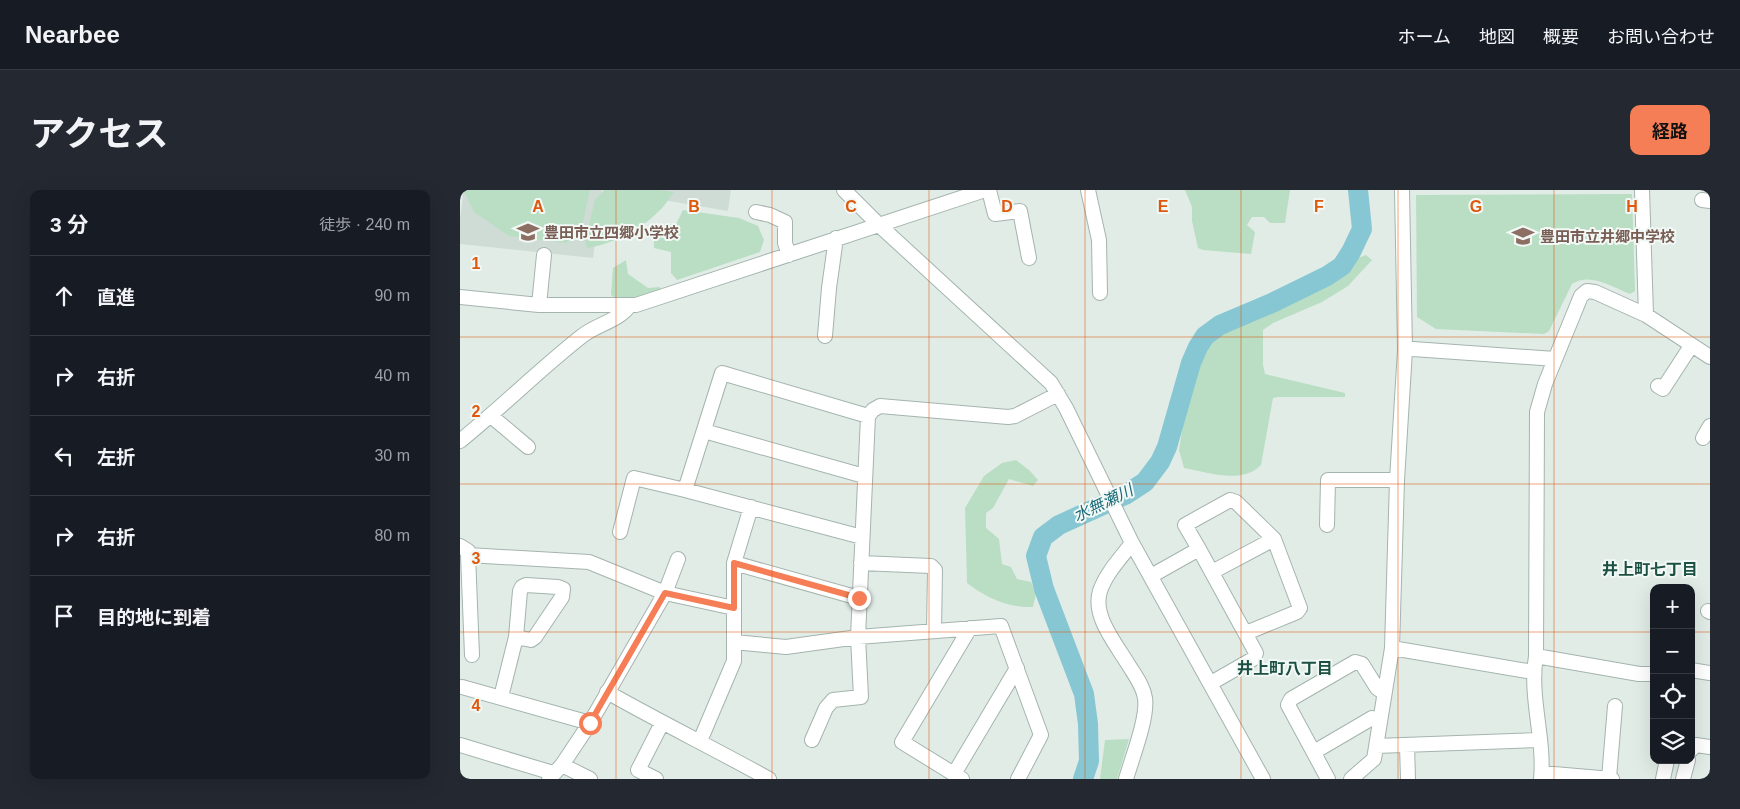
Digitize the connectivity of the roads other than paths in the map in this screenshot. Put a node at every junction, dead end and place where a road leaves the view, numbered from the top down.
1 (844, 190) edge
2 (985, 190) edge
3 (989, 190) edge
4 (1088, 190) edge
5 (1402, 190) edge
6 (1642, 190) edge
7 (756, 212) dead end
8 (880, 225) junction
9 (836, 238) junction
10 (544, 255) dead end
11 (789, 255) junction
12 (1029, 258) dead end
13 (1100, 293) dead end
14 (460, 297) edge
15 (540, 305) junction
16 (630, 305) junction
17 (1646, 315) junction
18 (825, 336) dead end
19 (1692, 346) junction
20 (1405, 350) junction
21 (1710, 357) edge
22 (1555, 359) junction
23 (1658, 386) dead end
24 (1058, 394) junction
25 (491, 416) junction
26 (868, 416) junction
27 (704, 432) junction
28 (460, 441) edge
29 (528, 447) dead end
30 (864, 476) junction
31 (1397, 480) junction
32 (685, 490) junction
33 (751, 508) junction
34 (1327, 526) dead end
35 (620, 532) dead end
36 (862, 537) junction
37 (1274, 540) junction
38 (1132, 543) junction
39 (1199, 549) junction
40 (464, 551) edge
41 (678, 559) dead end
42 (734, 563) junction
43 (861, 563) junction
44 (1212, 572) junction
45 (1151, 576) junction
46 (665, 593) junction
47 (859, 598) junction
48 (734, 608) junction
49 (970, 628) junction
50 (934, 630) junction
51 (1246, 633) junction
52 (516, 637) dead end
53 (858, 638) junction
54 (734, 642) junction
55 (1392, 648) junction
56 (472, 655) dead end
57 (1536, 656) junction
58 (1017, 668) junction
59 (1695, 671) edge
60 (1533, 672) junction
61 (1710, 673) edge
62 (1650, 674) edge
63 (1211, 682) junction
64 (461, 689) edge
65 (607, 692) junction
66 (1384, 693) junction
67 (501, 697) junction
68 (1614, 706) dead end
69 (1380, 720) junction
70 (590, 723) junction
71 (662, 723) junction
72 (700, 740) junction
73 (812, 740) dead end
74 (1540, 740) junction
75 (460, 745) edge
76 (1407, 745) junction
77 (1376, 746) junction
78 (1695, 746) edge
79 (1710, 747) edge
80 (1314, 752) junction
81 (1666, 764) edge
82 (1687, 764) edge
83 (555, 772) edge
84 (958, 776) edge
85 (1542, 776) edge
86 (590, 779) edge
87 (656, 779) edge
88 (768, 779) edge
89 (1018, 779) edge
90 (1126, 779) edge
91 (1263, 779) edge
92 (1328, 779) edge
93 (1351, 779) edge
94 (1408, 779) edge
95 (1611, 779) edge
96 (1663, 779) edge
97 (1683, 779) edge

1 - 8 street
2 - 8 street
3 - 12 street
4 - 13 street
5 - 20 street
6 - 17 street
7 - 11 street
8 - 9 street
8 - 24 street
9 - 11 street
9 - 18 street
10 - 15 street
11 - 16 street
14 - 15 street
15 - 16 street
16 - 25 street
17 - 19 street
17 - 22 street
19 - 21 street
19 - 23 street
20 - 22 street
20 - 31 street
22 - 57 street
24 - 26 street
24 - 38 street
25 - 28 street
25 - 29 street
26 - 27 street
26 - 30 street
27 - 30 street
27 - 32 street
30 - 36 street
31 - 34 street
31 - 55 street
32 - 33 street
32 - 35 street
33 - 36 street
33 - 42 street
36 - 43 street
37 - 39 street
37 - 44 street
37 - 51 street
38 - 45 street
38 - 90 street
39 - 44 street
39 - 45 street
40 - 46 street
40 - 56 street
41 - 46 street
42 - 47 street
42 - 48 street
43 - 47 street
43 - 50 street
44 - 51 street
45 - 63 street
46 - 48 street
46 - 65 street
47 - 53 street
48 - 54 street
49 - 50 street
49 - 58 street
49 - 84 street
50 - 53 street
51 - 63 street
52 - 67 street
53 - 54 street
53 - 73 street
54 - 72 street
55 - 60 street
55 - 66 street
57 - 60 street
57 - 62 street
58 - 84 street
58 - 89 street
59 - 61 street
60 - 74 street
63 - 91 street
64 - 67 street
65 - 70 street
65 - 71 street
66 - 69 street
66 - 80 street
67 - 70 street
68 - 95 street
69 - 77 street
69 - 80 street
70 - 83 street
71 - 72 street
71 - 87 street
72 - 88 street
74 - 76 street
74 - 85 street
75 - 83 street
76 - 77 street
76 - 94 street
77 - 93 street
78 - 79 street
80 - 92 street
81 - 96 street
82 - 97 street
83 - 86 street
85 - 95 street

